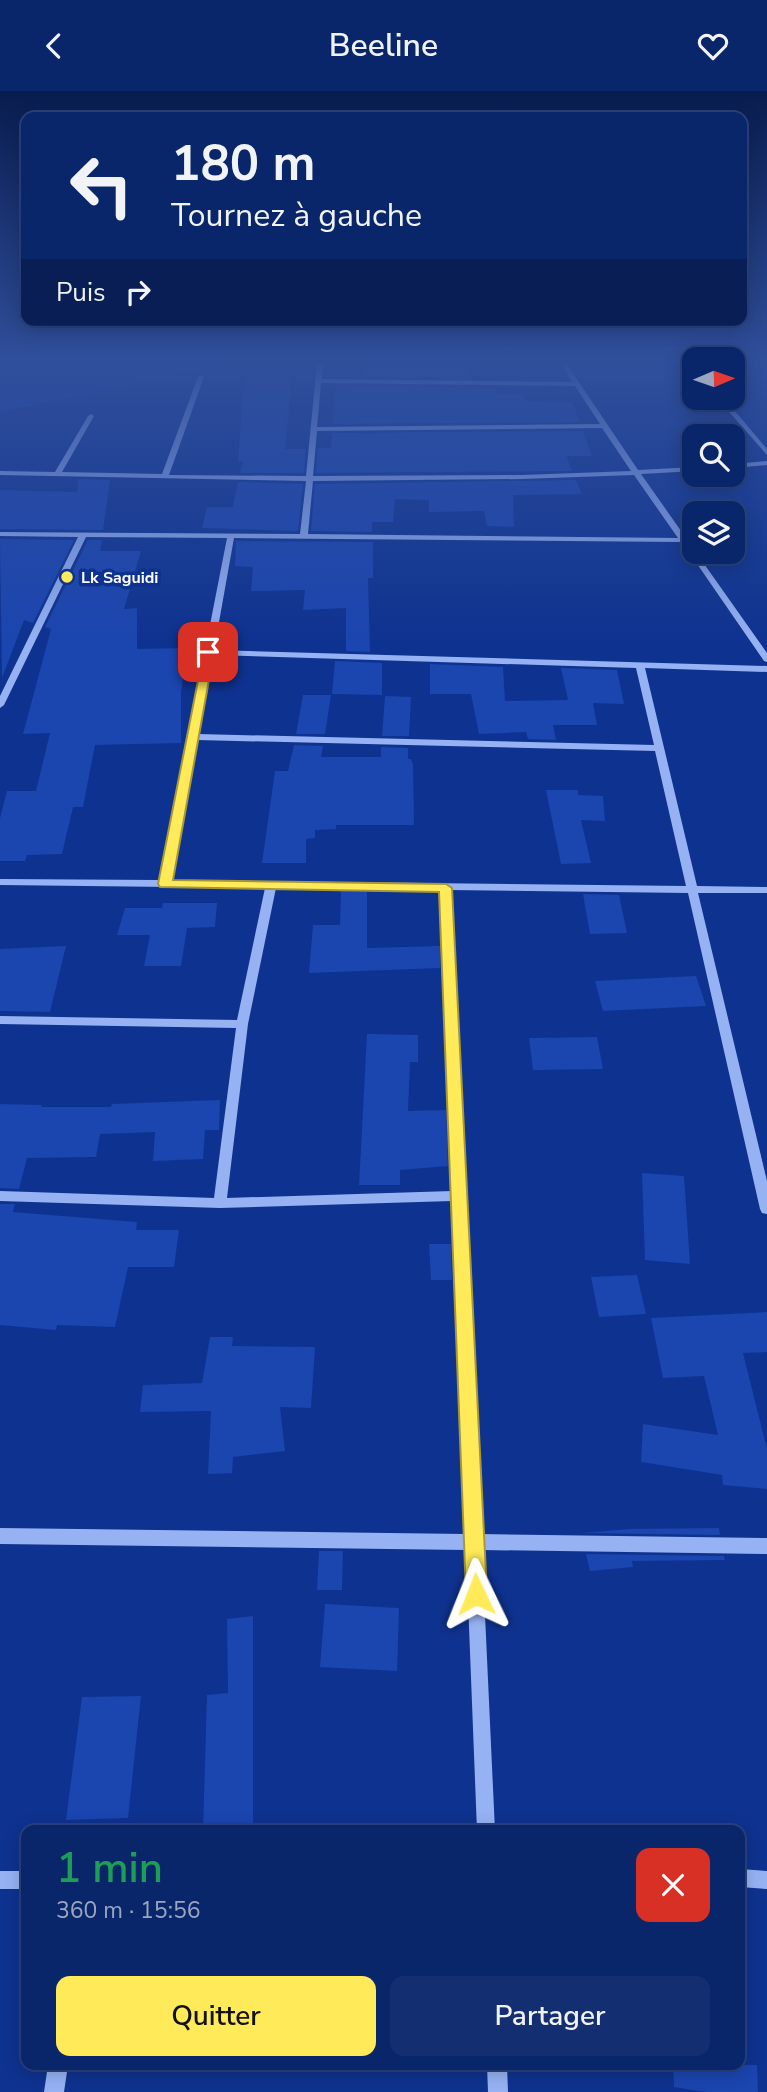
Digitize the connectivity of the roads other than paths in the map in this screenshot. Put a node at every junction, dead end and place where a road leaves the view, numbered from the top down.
1 (67, 456) edge
2 (172, 456) edge
3 (311, 456) edge
4 (624, 456) edge
5 (767, 463) edge
6 (745, 465) edge
7 (682, 469) edge
8 (0, 473) edge
9 (636, 473) junction
10 (57, 474) junction
11 (165, 477) junction
12 (309, 479) junction
13 (0, 534) edge
14 (83, 535) junction
15 (682, 535) edge
16 (231, 536) junction
17 (304, 537) junction
18 (682, 540) edge
19 (702, 564) edge
20 (208, 652) junction
21 (767, 659) edge
22 (640, 666) junction
23 (767, 669) edge
24 (0, 705) edge
25 (192, 737) junction
26 (659, 748) junction
27 (0, 882) edge
28 (165, 884) junction
29 (271, 885) junction
30 (446, 888) junction
31 (692, 889) junction
32 (767, 890) edge
33 (0, 1020) edge
34 (242, 1024) junction
35 (0, 1196) edge
36 (459, 1196) junction
37 (220, 1203) junction
38 (767, 1209) edge
39 (0, 1536) edge
40 (474, 1541) junction
41 (767, 1546) edge
42 (486, 1825) edge
43 (745, 1878) edge
44 (767, 1879) edge
45 (0, 1880) edge
46 (21, 1880) edge
47 (57, 2070) edge
48 (497, 2070) edge
49 (54, 2092) edge
50 (498, 2092) edge

1 - 10 street
2 - 11 street
3 - 12 street
4 - 9 street
5 - 6 street
7 - 9 street
8 - 10 street
9 - 12 street
9 - 15 street
10 - 11 street
11 - 12 street
12 - 17 street
13 - 14 street
14 - 16 street
14 - 24 street
16 - 17 street
16 - 20 street
17 - 18 street
19 - 21 street
20 - 22 street
20 - 25 street
22 - 23 street
22 - 26 street
25 - 26 street
25 - 28 street
26 - 31 street
27 - 28 street
28 - 29 street
29 - 30 street
29 - 34 street
30 - 31 street
30 - 36 street
31 - 32 street
31 - 38 street
33 - 34 street
34 - 37 street
35 - 37 street
36 - 37 street
36 - 40 street
39 - 40 street
40 - 41 street
40 - 42 street
43 - 44 street
45 - 46 street
47 - 49 street
48 - 50 street

